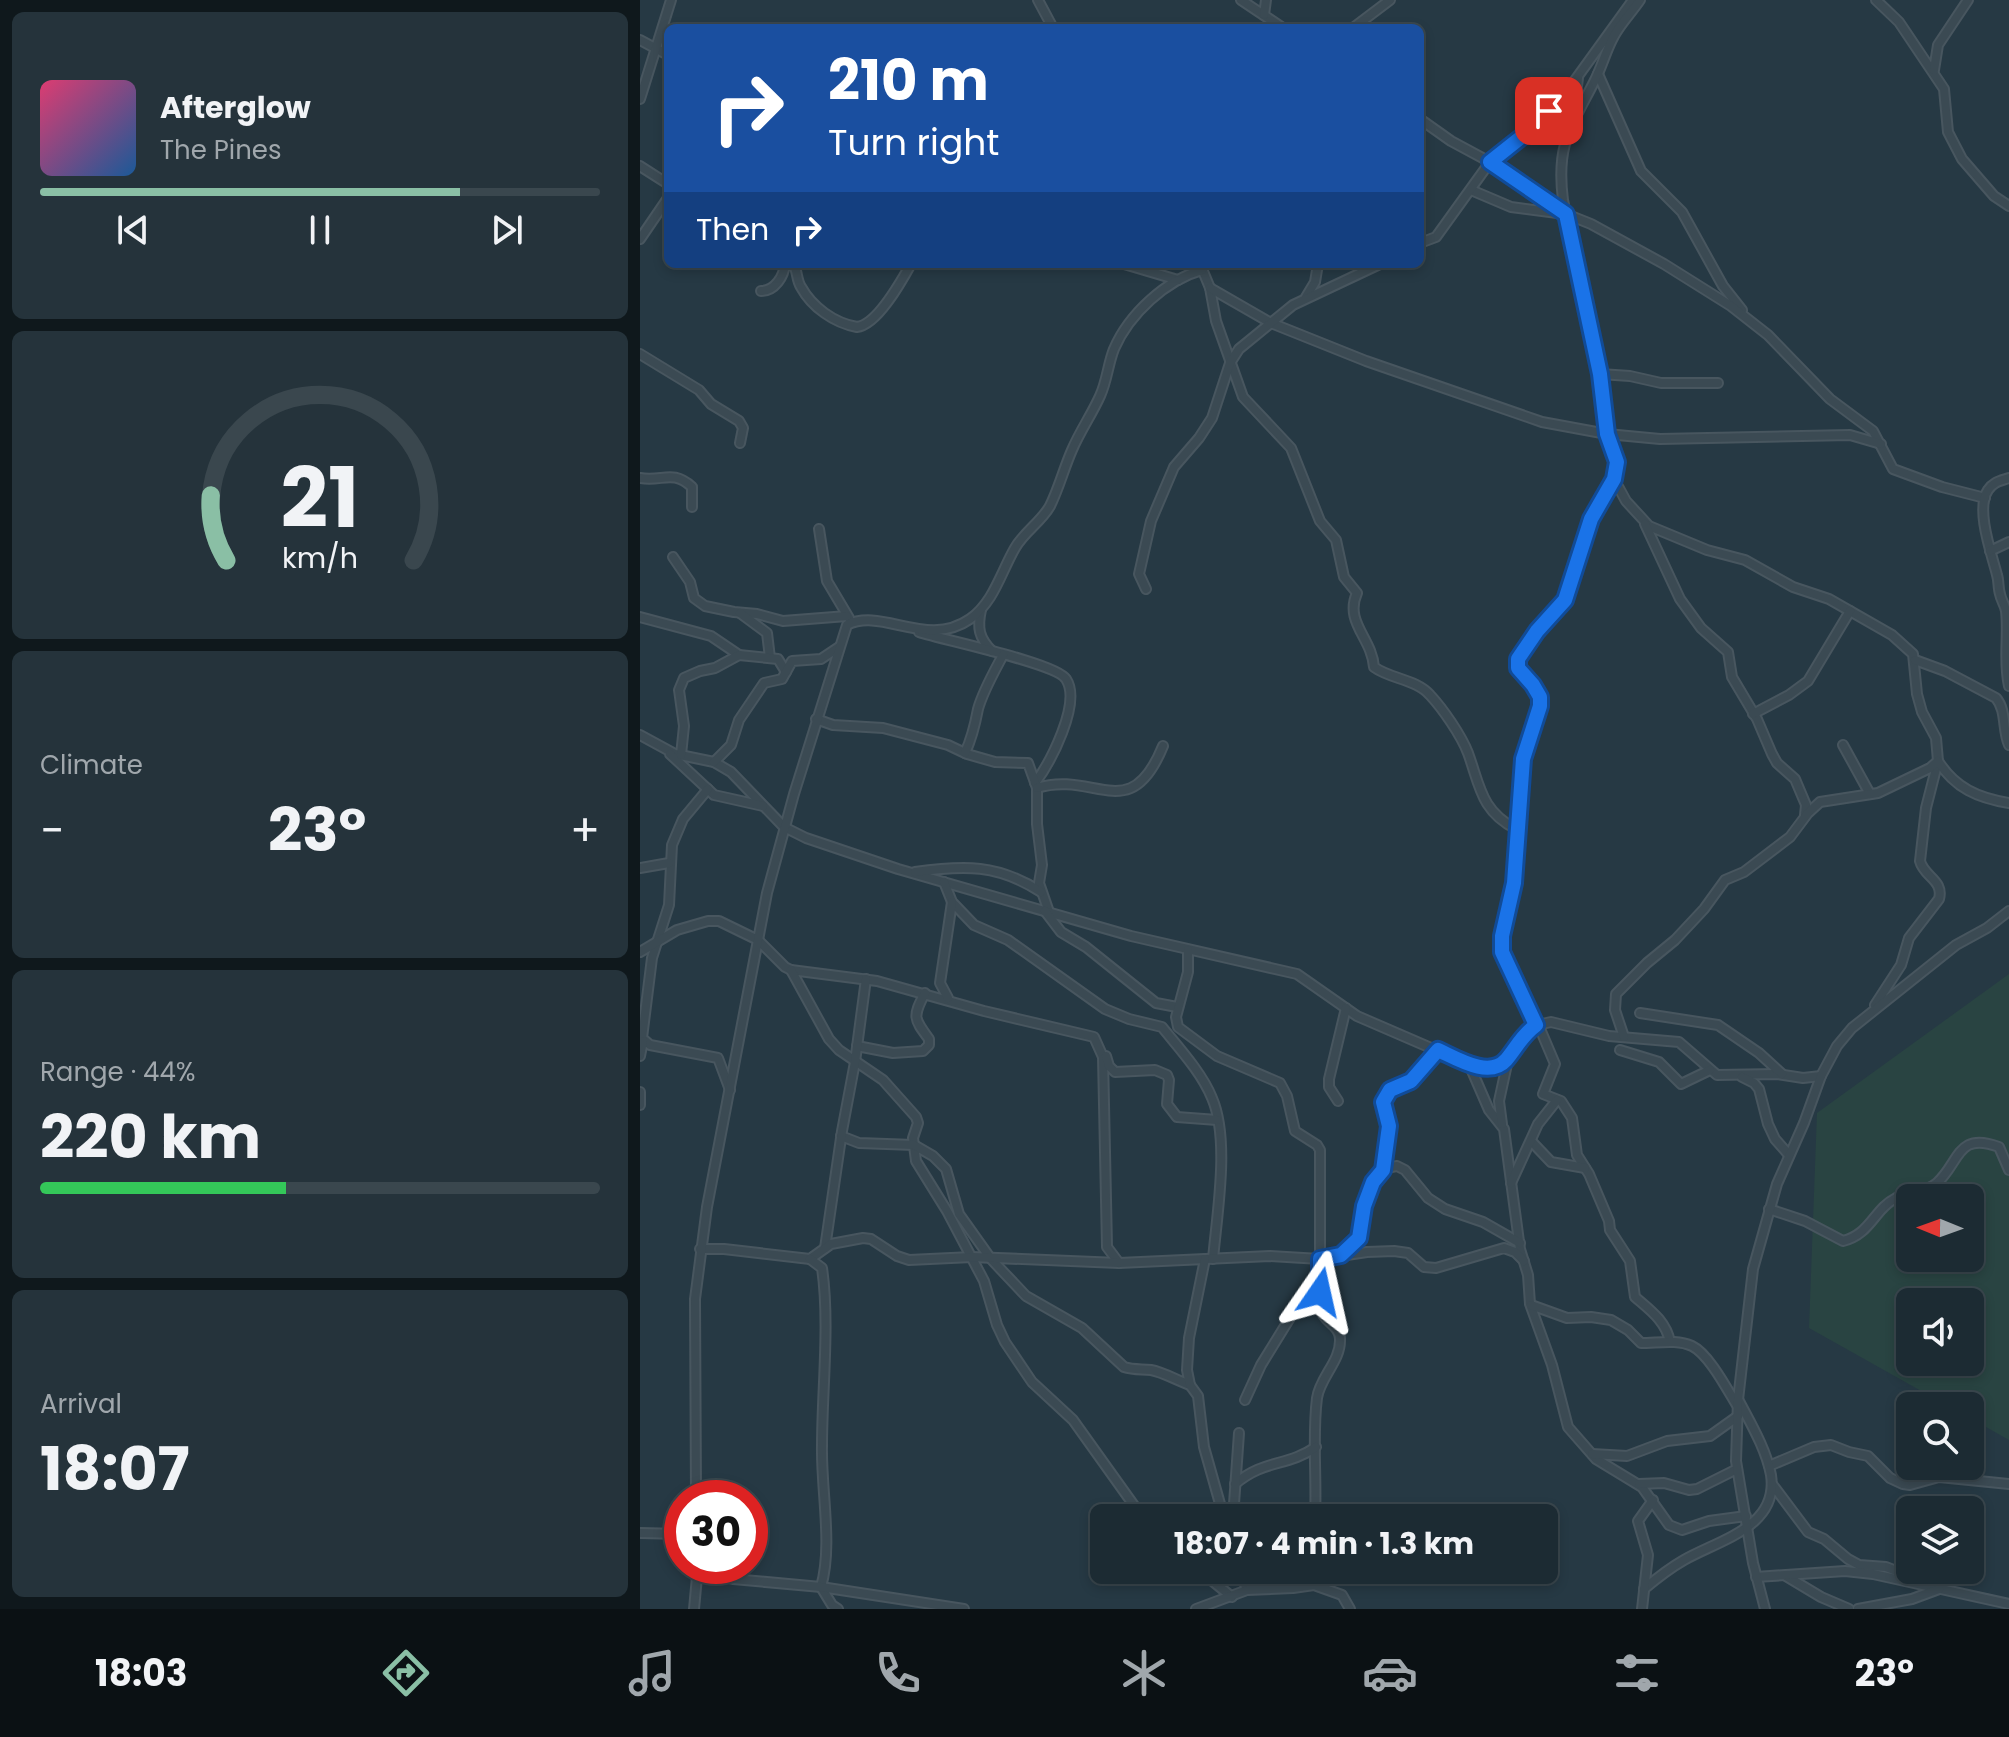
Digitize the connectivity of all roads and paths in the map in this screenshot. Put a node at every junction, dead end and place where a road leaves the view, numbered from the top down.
1 (671, 0) edge
2 (1038, 0) edge
3 (1241, 0) edge
4 (1266, 0) edge
5 (1390, 0) edge
6 (1633, 0) edge
7 (1640, 0) edge
8 (1876, 0) edge
9 (1968, 0) edge
10 (1264, 15) junction
11 (1051, 24) edge
12 (1277, 24) edge
13 (1358, 24) edge
14 (640, 40) edge
15 (655, 47) junction
16 (664, 53) edge
17 (1933, 71) junction
18 (1598, 74) junction
19 (1578, 77) junction
20 (640, 99) edge
21 (1574, 117) junction
22 (1424, 122) edge
23 (1490, 162) junction
24 (640, 166) edge
25 (664, 181) edge
26 (1471, 190) junction
27 (664, 204) edge
28 (2009, 206) edge
29 (1566, 214) junction
30 (640, 239) edge
31 (1424, 242) edge
32 (784, 268) edge
33 (796, 268) edge
34 (909, 268) edge
35 (1138, 268) edge
36 (1199, 268) edge
37 (1201, 268) edge
38 (1317, 268) edge
39 (1371, 268) edge
40 (1178, 280) junction
41 (1210, 288) junction
42 (761, 291) dead end
43 (1306, 297) junction
44 (1751, 322) junction
45 (1271, 323) junction
46 (640, 354) edge
47 (1230, 363) junction
48 (1600, 374) junction
49 (1718, 383) dead end
50 (1607, 434) junction
51 (740, 443) dead end
52 (1881, 444) junction
53 (640, 478) edge
54 (2009, 478) edge
55 (1614, 479) junction
56 (1608, 490) junction
57 (1985, 498) junction
58 (1626, 501) junction
59 (692, 507) dead end
60 (1645, 524) junction
61 (819, 529) dead end
62 (2009, 542) edge
63 (1990, 551) junction
64 (673, 557) dead end
65 (1146, 589) dead end
66 (982, 608) junction
67 (1850, 611) junction
68 (739, 613) junction
69 (640, 617) edge
70 (849, 619) junction
71 (914, 630) junction
72 (840, 646) junction
73 (993, 652) junction
74 (739, 655) junction
75 (1003, 655) junction
76 (770, 658) junction
77 (1915, 660) junction
78 (786, 672) junction
79 (2009, 686) edge
80 (1753, 714) junction
81 (816, 719) junction
82 (640, 735) edge
83 (1843, 745) dead end
84 (2009, 745) edge
85 (1163, 746) dead end
86 (665, 749) junction
87 (965, 753) junction
88 (681, 755) junction
89 (1938, 761) junction
90 (714, 762) junction
91 (1036, 785) junction
92 (708, 789) junction
93 (1870, 794) junction
94 (2009, 803) edge
95 (764, 806) junction
96 (1805, 816) junction
97 (784, 827) junction
98 (1516, 829) junction
99 (669, 863) junction
100 (640, 868) edge
101 (911, 872) junction
102 (944, 882) junction
103 (1041, 892) junction
104 (952, 902) junction
105 (2009, 911) edge
106 (1047, 912) junction
107 (758, 940) junction
108 (658, 941) junction
109 (1188, 950) junction
110 (640, 952) edge
111 (791, 970) junction
112 (866, 979) junction
113 (925, 993) junction
114 (949, 999) junction
115 (1177, 1007) junction
116 (1346, 1008) junction
117 (1873, 1009) junction
118 (1640, 1013) dead end
119 (1537, 1024) junction
120 (1087, 1034) junction
121 (1624, 1037) junction
122 (643, 1041) junction
123 (857, 1046) junction
124 (1438, 1050) junction
125 (1620, 1050) dead end
126 (1509, 1054) junction
127 (640, 1056) edge
128 (855, 1062) junction
129 (1468, 1064) junction
130 (1710, 1070) junction
131 (1783, 1075) junction
132 (1740, 1076) junction
133 (1821, 1076) junction
134 (640, 1085) edge
135 (730, 1091) junction
136 (640, 1092) edge
137 (1557, 1100) junction
138 (1338, 1101) dead end
139 (640, 1105) edge
140 (1217, 1120) junction
141 (1502, 1125) junction
142 (841, 1136) junction
143 (1531, 1141) junction
144 (914, 1145) junction
145 (1789, 1155) junction
146 (1585, 1168) junction
147 (1383, 1170) junction
148 (2009, 1170) edge
149 (1511, 1184) junction
150 (1769, 1209) junction
151 (1520, 1243) junction
152 (825, 1248) junction
153 (700, 1249) junction
154 (1341, 1255) junction
155 (972, 1257) junction
156 (810, 1259) junction
157 (991, 1259) junction
158 (1209, 1259) junction
159 (1320, 1259) junction
160 (1524, 1261) junction
161 (1119, 1263) junction
162 (1320, 1269) junction
163 (1530, 1304) junction
164 (1670, 1342) junction
165 (1190, 1385) junction
166 (1245, 1400) dead end
167 (1738, 1408) junction
168 (1239, 1433) dead end
169 (1316, 1447) junction
170 (1591, 1454) junction
171 (1769, 1466) junction
172 (1737, 1469) junction
173 (696, 1480) edge
174 (1772, 1483) junction
175 (1235, 1484) junction
176 (1638, 1484) junction
177 (2009, 1484) edge
178 (1653, 1500) junction
179 (1133, 1504) edge
180 (1220, 1504) edge
181 (1234, 1504) edge
182 (1315, 1504) edge
183 (1746, 1516) junction
184 (1748, 1528) junction
185 (640, 1533) edge
186 (664, 1534) edge
187 (1785, 1575) junction
188 (1756, 1577) junction
189 (768, 1582) edge
190 (696, 1584) edge
191 (1216, 1584) edge
192 (1245, 1584) edge
193 (1314, 1585) joint
194 (821, 1587) junction
195 (1644, 1589) junction
196 (1946, 1589) junction
197 (1247, 1590) junction
198 (1232, 1597) junction
199 (2009, 1604) edge
200 (694, 1609) edge
201 (838, 1609) edge
202 (964, 1609) edge
203 (1196, 1609) edge
204 (1350, 1609) edge
205 (1642, 1609) edge
206 (1765, 1609) edge
207 (1849, 1609) edge
208 (1858, 1609) edge

1 - 15 street
2 - 11 street
3 - 10 street
4 - 10 street
5 - 13 street
6 - 19 street
7 - 18 street
8 - 17 street
9 - 17 street
10 - 12 street
14 - 15 street
15 - 16 street
15 - 20 street
17 - 28 street
18 - 21 street
18 - 44 street
19 - 21 street
19 - 23 street
21 - 29 street
22 - 23 street
23 - 26 street
23 - 29 street
24 - 25 street
26 - 29 street
26 - 31 street
27 - 30 street
29 - 44 street
29 - 48 street
32 - 42 street
33 - 34 street
35 - 40 street
36 - 40 street
37 - 41 street
38 - 43 street
39 - 43 street
40 - 66 street
41 - 45 street
41 - 47 street
43 - 45 street
44 - 52 street
45 - 47 street
45 - 50 street
46 - 51 street
47 - 65 street
47 - 98 street
48 - 49 street
48 - 50 street
50 - 52 street
50 - 55 street
52 - 57 street
53 - 59 street
54 - 57 street
55 - 56 street
55 - 58 street
56 - 58 street
56 - 98 street
57 - 63 street
58 - 60 street
60 - 67 street
60 - 80 street
61 - 70 street
62 - 63 street
63 - 79 street
64 - 68 street
66 - 71 street
66 - 73 street
67 - 77 street
67 - 80 street
68 - 70 street
68 - 76 street
69 - 74 street
70 - 71 street
70 - 72 street
71 - 73 street
72 - 78 street
72 - 81 street
73 - 75 street
74 - 76 street
74 - 88 street
75 - 87 street
75 - 91 street
76 - 78 street
77 - 84 street
77 - 89 street
78 - 90 street
80 - 96 street
81 - 87 street
81 - 97 street
82 - 86 street
83 - 93 street
85 - 91 street
86 - 88 street
86 - 92 street
87 - 91 street
88 - 90 street
89 - 93 street
89 - 94 street
89 - 117 street
90 - 95 street
91 - 103 street
92 - 95 street
92 - 99 street
93 - 96 street
95 - 97 street
96 - 121 street
97 - 101 street
97 - 107 street
98 - 119 street
99 - 100 street
99 - 108 street
101 - 102 street
101 - 103 street
102 - 104 street
102 - 106 street
103 - 106 street
104 - 114 street
104 - 140 street
105 - 117 street
106 - 109 street
106 - 115 street
107 - 108 street
107 - 111 street
107 - 135 street
108 - 110 street
108 - 122 street
109 - 115 street
109 - 116 street
111 - 112 street
111 - 128 street
112 - 113 street
112 - 123 street
113 - 114 street
113 - 123 street
114 - 120 street
115 - 159 street
116 - 124 street
116 - 138 street
117 - 133 street
118 - 131 street
119 - 121 street
119 - 126 street
119 - 137 street
120 - 140 street
120 - 161 street
121 - 130 street
122 - 127 street
122 - 135 street
123 - 128 street
124 - 129 street
124 - 147 street
125 - 130 street
126 - 129 street
126 - 141 street
128 - 142 street
128 - 144 street
129 - 141 street
130 - 132 street
131 - 132 street
131 - 133 street
132 - 145 street
133 - 145 street
134 - 136 street
135 - 153 street
136 - 139 street
137 - 143 street
137 - 146 street
140 - 158 street
141 - 149 street
142 - 144 street
142 - 152 street
143 - 146 street
143 - 149 street
144 - 155 street
144 - 157 street
145 - 150 street
146 - 164 street
147 - 151 street
147 - 154 street
148 - 150 street
149 - 151 street
150 - 167 street
151 - 160 street
152 - 155 street
152 - 156 street
153 - 156 street
153 - 173 street
154 - 159 street
154 - 160 street
155 - 157 street
155 - 179 street
156 - 194 street
157 - 161 street
157 - 165 street
158 - 159 street
158 - 161 street
158 - 165 street
159 - 162 street
160 - 163 street
162 - 166 street
162 - 169 street
163 - 164 street
163 - 170 street
164 - 167 street
165 - 180 street
167 - 170 street
167 - 171 street
167 - 172 street
168 - 175 street
169 - 175 street
169 - 182 street
170 - 176 street
171 - 174 street
171 - 177 street
172 - 176 street
172 - 183 street
174 - 184 street
174 - 196 street
175 - 181 street
176 - 178 street
178 - 183 street
178 - 195 street
183 - 184 street
184 - 188 street
184 - 195 street
185 - 186 street
187 - 188 street
187 - 196 street
187 - 207 street
188 - 206 street
189 - 194 street
190 - 200 street
191 - 198 street
192 - 197 street
193 - 197 street
193 - 204 street
194 - 201 street
194 - 202 street
195 - 205 street
196 - 199 street
196 - 208 street
197 - 198 street
198 - 203 street

